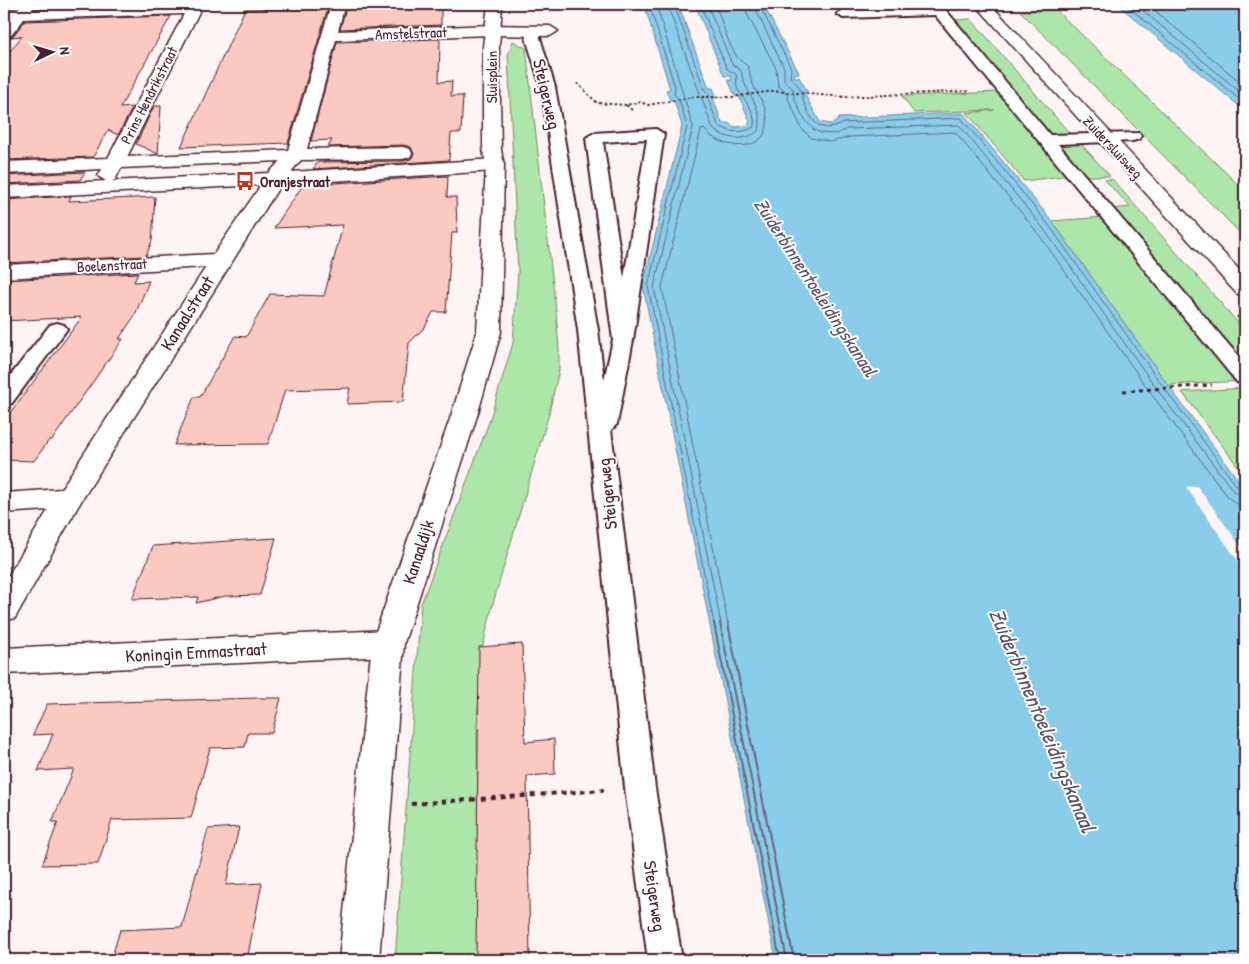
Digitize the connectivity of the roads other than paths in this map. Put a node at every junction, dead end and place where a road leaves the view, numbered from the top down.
1 (338, 4) edge
2 (495, 4) edge
3 (982, 4) edge
4 (195, 6) edge
5 (936, 7) edge
6 (24, 10) edge
7 (4, 14) edge
8 (843, 14) dead end
9 (492, 30) junction
10 (531, 31) junction
11 (550, 31) dead end
12 (4, 35) edge
13 (330, 36) junction
14 (1132, 136) dead end
15 (1104, 137) junction
16 (1046, 140) junction
17 (296, 155) junction
18 (494, 157) junction
19 (115, 163) junction
20 (4, 168) edge
21 (275, 179) junction
22 (102, 187) junction
23 (4, 192) edge
24 (220, 260) junction
25 (4, 271) edge
26 (1245, 289) edge
27 (57, 328) dead end
28 (623, 340) junction
29 (1245, 376) edge
30 (4, 398) edge
31 (602, 448) junction
32 (69, 498) junction
33 (4, 502) edge
34 (4, 609) edge
35 (388, 643) junction
36 (4, 660) edge
37 (359, 960) edge
38 (665, 960) edge

1 - 13 street, Kanaalstraat
2 - 9 street, Sluisplein
3 - 15 street, Zuidersluisweg
4 - 6 street
4 - 19 street, Prins Hendrikstraat
5 - 8 lane
5 - 16 lane
6 - 7 street
6 - 12 street
9 - 10 street, Amstelstraat
9 - 13 street, Amstelstraat
9 - 18 street, Sluisplein
10 - 11 street, Amstelstraat
10 - 31 lane, Steigerweg
13 - 17 street, Kanaalstraat
14 - 15 lane
15 - 16 lane
15 - 26 street, Zuidersluisweg
16 - 29 lane
17 - 18 street
17 - 19 street
17 - 21 street, Kanaalstraat
18 - 21 street
18 - 35 street, Kanaaldijk
19 - 20 street
19 - 22 street, Prins Hendrikstraat
21 - 22 street
21 - 24 street, Kanaalstraat
22 - 23 street
24 - 25 street, Boelenstraat
24 - 32 street, Kanaalstraat
27 - 30 lane
28 - 28 lane
28 - 31 lane
31 - 38 lane, Steigerweg
32 - 33 street
32 - 34 street, Kanaalstraat
35 - 36 street, Koningin Emmastraat
35 - 37 street, Kanaaldijk

